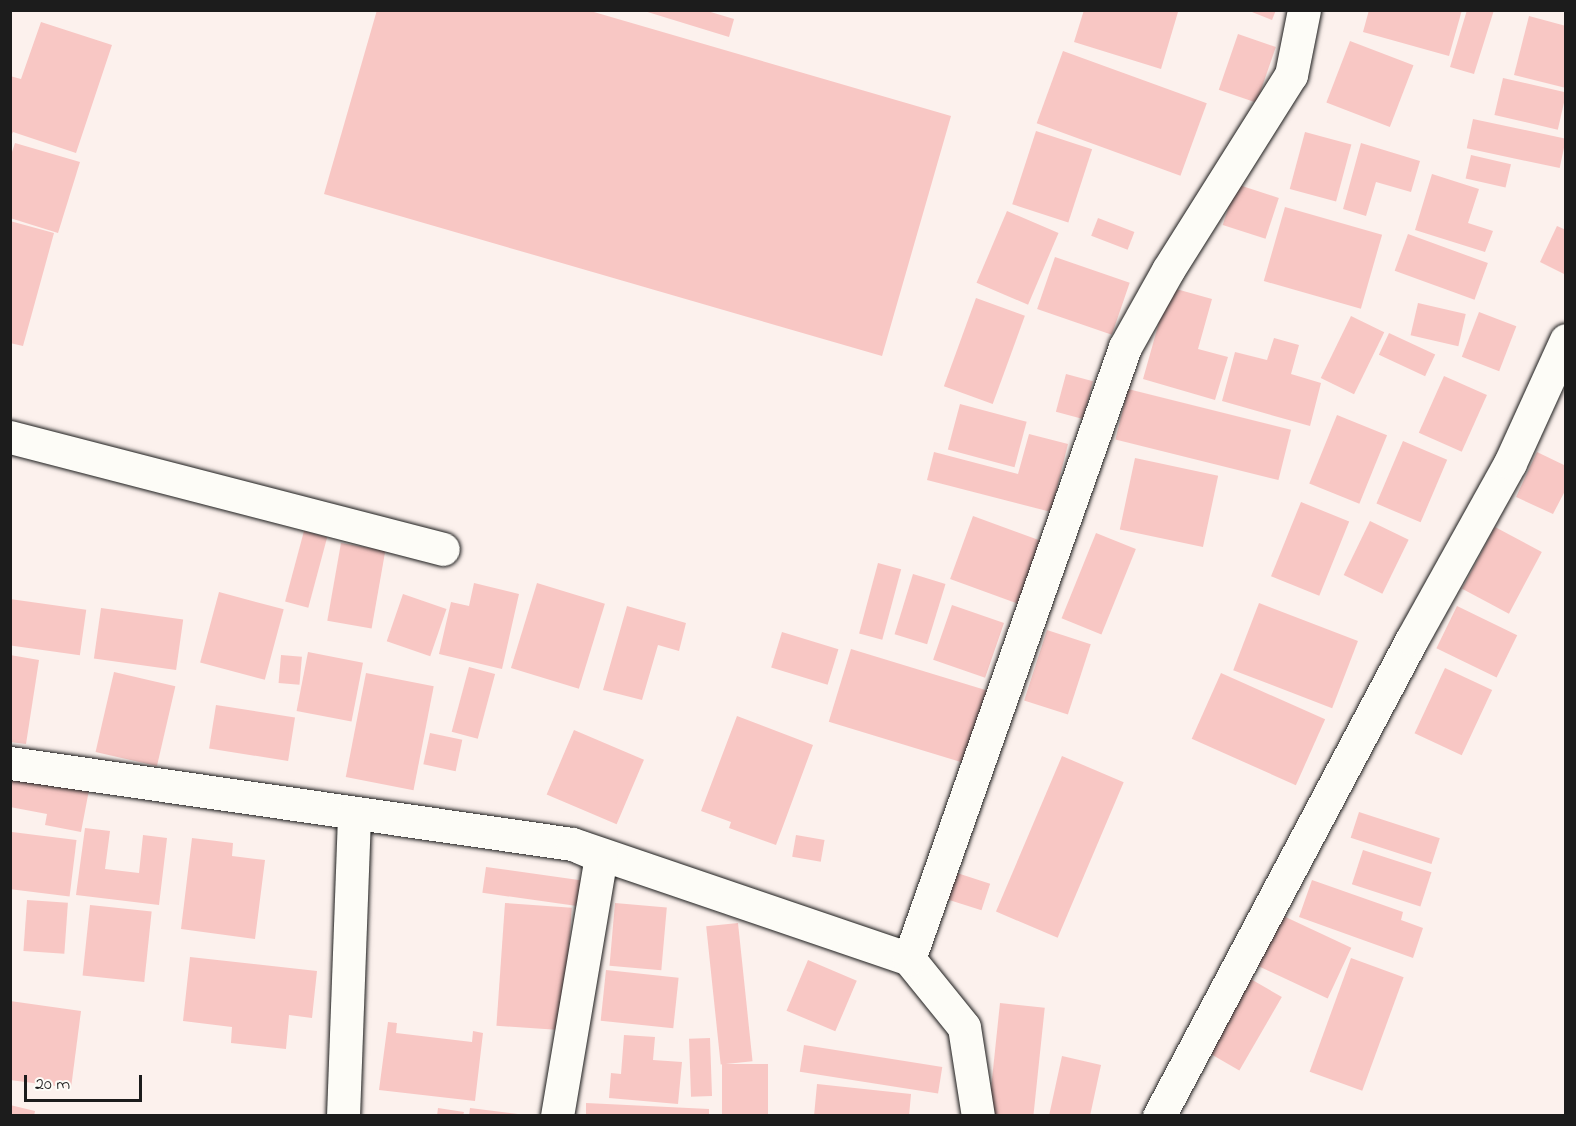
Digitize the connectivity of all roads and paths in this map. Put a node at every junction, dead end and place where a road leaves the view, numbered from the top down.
1 (1304, 10) edge
2 (1566, 340) edge
3 (10, 437) edge
4 (443, 549) dead end
5 (10, 763) edge
6 (354, 813) junction
7 (572, 844) junction
8 (909, 959) junction
9 (343, 1116) edge
10 (557, 1116) edge
11 (978, 1116) edge
12 (1159, 1116) edge

1 - 8 street
2 - 12 street
3 - 4 street
5 - 6 street
6 - 7 street
6 - 9 street
7 - 8 street
7 - 10 street
8 - 11 street

